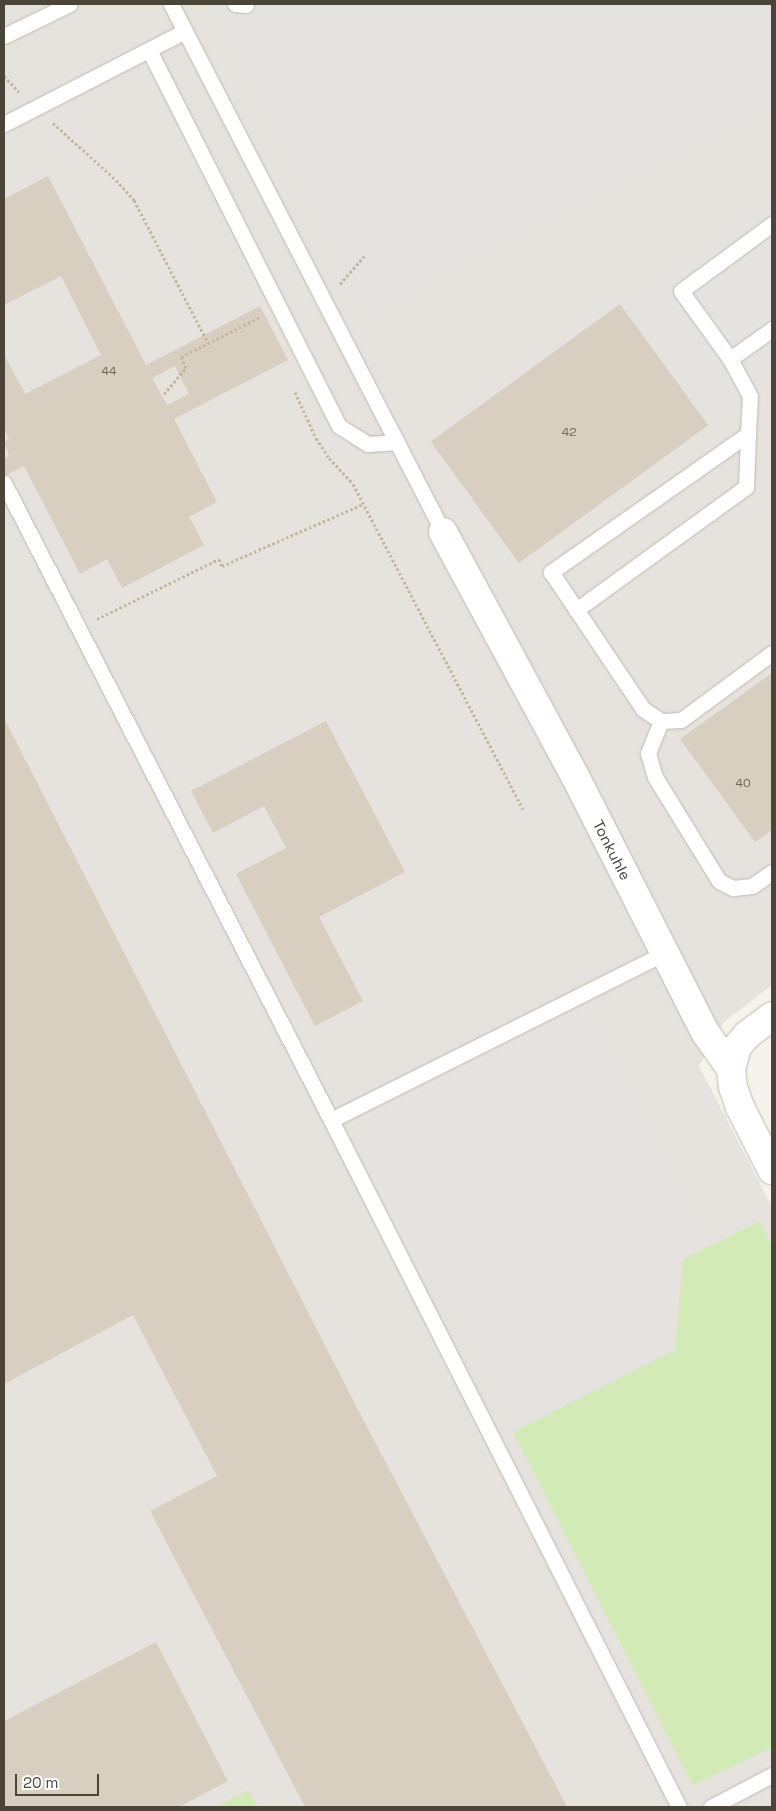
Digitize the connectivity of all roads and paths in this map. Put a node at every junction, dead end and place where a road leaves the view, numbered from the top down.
1 (70, 4) edge
2 (171, 4) edge
3 (185, 31) junction
4 (4, 36) edge
5 (149, 50) junction
6 (4, 76) edge
7 (35, 108) junction
8 (4, 124) edge
9 (772, 224) edge
10 (772, 329) edge
11 (208, 343) dead end
12 (730, 359) junction
13 (292, 388) dead end
14 (748, 434) junction
15 (396, 442) junction
16 (4, 483) edge
17 (363, 504) junction
18 (442, 532) joint
19 (576, 610) junction
20 (78, 628) junction
21 (772, 653) edge
22 (660, 722) junction
23 (523, 810) dead end
24 (772, 872) edge
25 (664, 953) junction
26 (772, 1016) edge
27 (731, 1069) junction
28 (331, 1120) junction
29 (772, 1170) edge
30 (772, 1775) edge
31 (679, 1807) edge
32 (711, 1807) edge

1 - 4 lane
2 - 3 lane
3 - 5 lane
3 - 15 lane
5 - 7 lane
5 - 15 lane
6 - 7 path
7 - 8 lane
7 - 11 path
9 - 12 lane
10 - 12 lane
12 - 14 lane
13 - 17 path
14 - 19 lane
14 - 19 lane
15 - 18 lane
16 - 20 lane
17 - 20 path
17 - 23 path
18 - 25 street, Tonkuhle
19 - 22 lane
20 - 28 lane
21 - 22 lane
22 - 24 lane
25 - 27 street, Tonkuhle
25 - 28 lane
26 - 27 street
27 - 29 street, Tonkuhle
28 - 31 lane
30 - 32 lane

